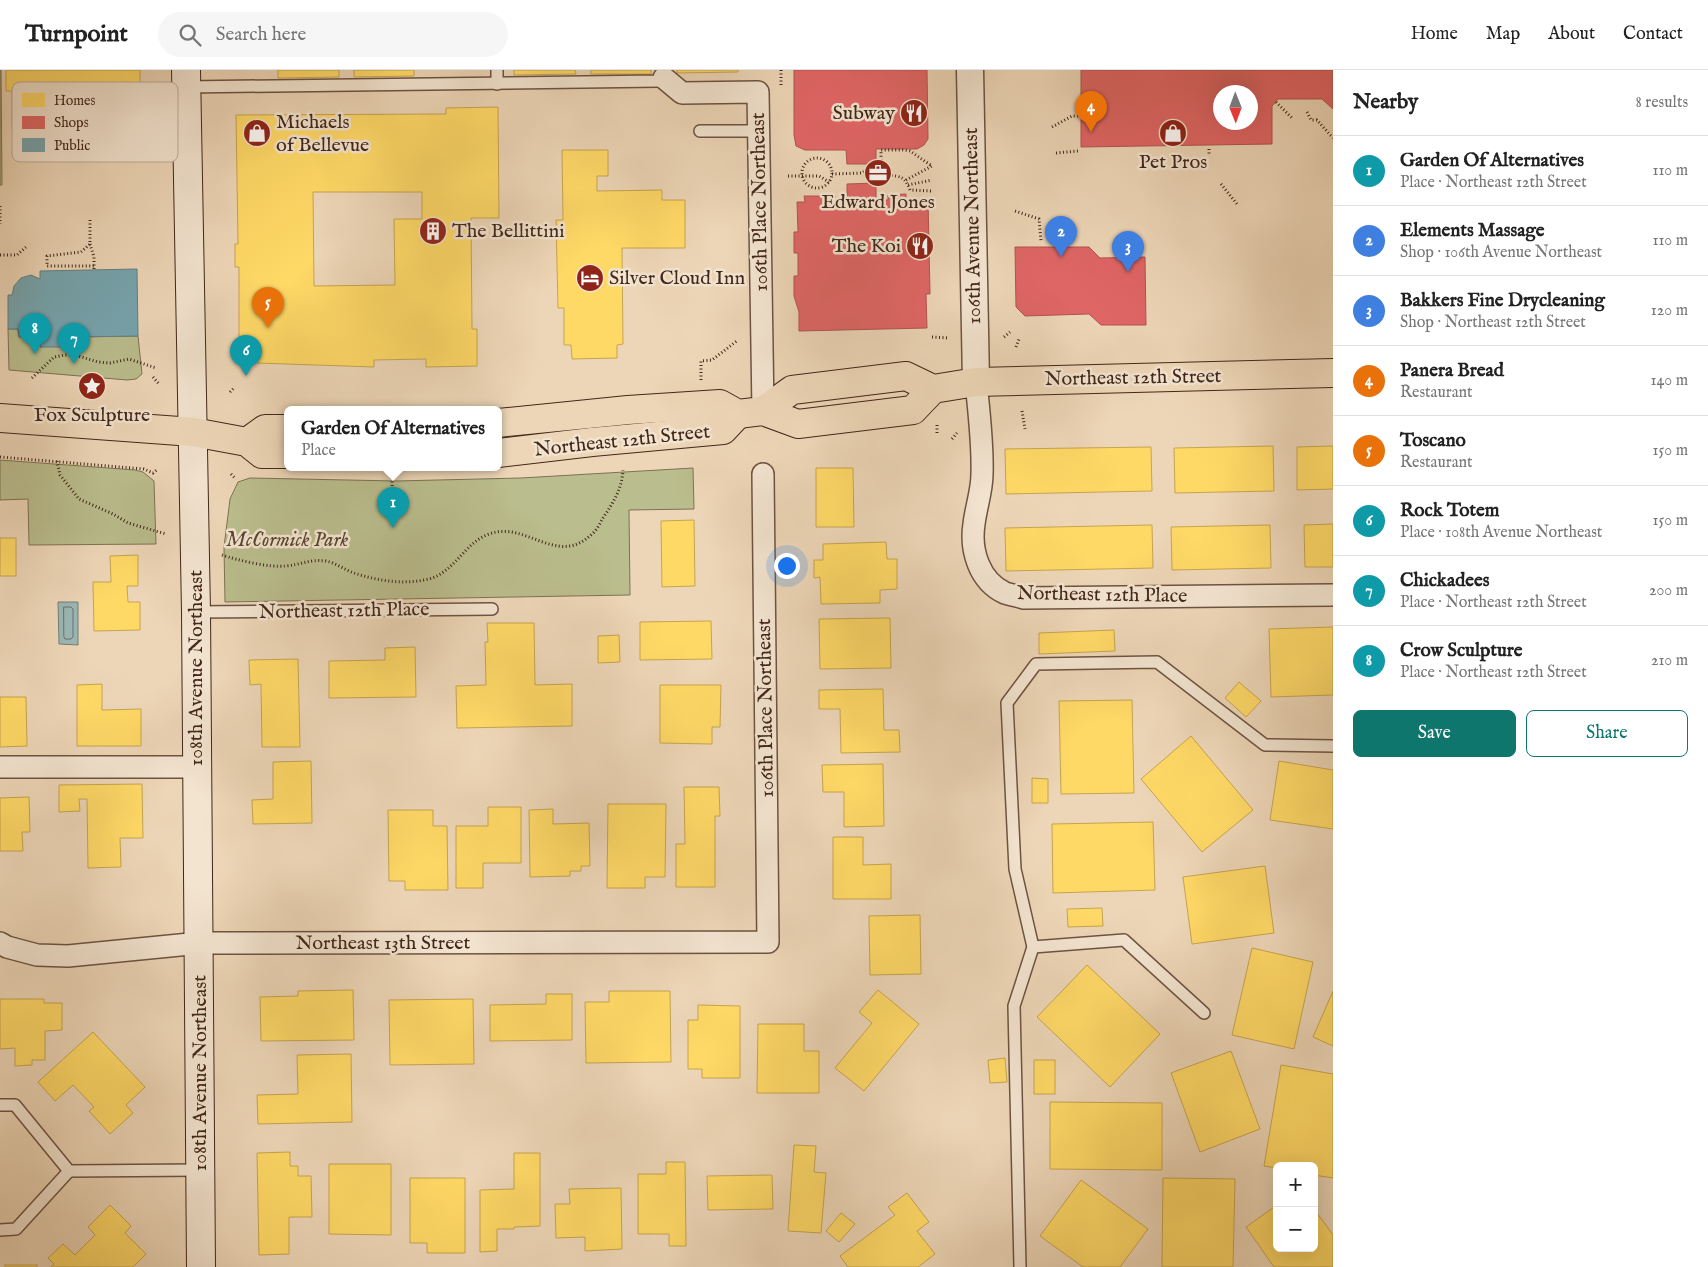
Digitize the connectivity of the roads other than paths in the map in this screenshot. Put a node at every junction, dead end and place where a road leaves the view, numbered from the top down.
1 (497, 70) edge
2 (970, 70) edge
3 (664, 74) edge
4 (186, 79) edge
5 (497, 84) junction
6 (700, 131) dead end
7 (758, 131) junction
8 (1333, 373) edge
9 (976, 382) junction
10 (750, 412) junction
11 (0, 418) edge
12 (502, 423) edge
13 (284, 429) edge
14 (193, 432) junction
15 (247, 442) junction
16 (502, 453) edge
17 (284, 454) edge
18 (763, 474) dead end
19 (1333, 595) edge
20 (492, 609) dead end
21 (196, 612) junction
22 (1333, 746) edge
23 (0, 767) edge
24 (197, 767) junction
25 (768, 942) joint
26 (0, 943) edge
27 (200, 943) junction
28 (1033, 947) junction
29 (1204, 1013) dead end
30 (0, 1105) edge
31 (200, 1170) junction
32 (69, 1171) junction
33 (0, 1230) edge
34 (201, 1267) edge
35 (1020, 1267) edge

1 - 5 lane
2 - 9 street, 106th Avenue Northeast
3 - 5 lane
3 - 7 street, 106th Place Northeast
4 - 5 lane
4 - 14 main road, 108th Avenue Northeast
6 - 7 lane
7 - 10 street, 106th Place Northeast
8 - 9 main road, Northeast 12th Street
9 - 10 main road, Northeast 12th Street
9 - 19 street, Northeast 12th Place
10 - 12 main road, Northeast 12th Street
10 - 16 main road, Northeast 12th Street
11 - 14 main road
13 - 15 main road
14 - 15 main road
14 - 21 main road, 108th Avenue Northeast
15 - 17 main road
18 - 25 street, 106th Place Northeast
20 - 21 lane, Northeast 12th Place
21 - 24 main road, 108th Avenue Northeast
22 - 28 lane
23 - 24 street
24 - 27 main road, 108th Avenue Northeast
25 - 27 street, Northeast 13th Street
26 - 27 street, Northeast 13th Street
27 - 31 main road, 108th Avenue Northeast
28 - 29 lane
28 - 35 lane
30 - 32 lane
31 - 32 lane
31 - 34 main road, 108th Avenue Northeast
32 - 33 lane

